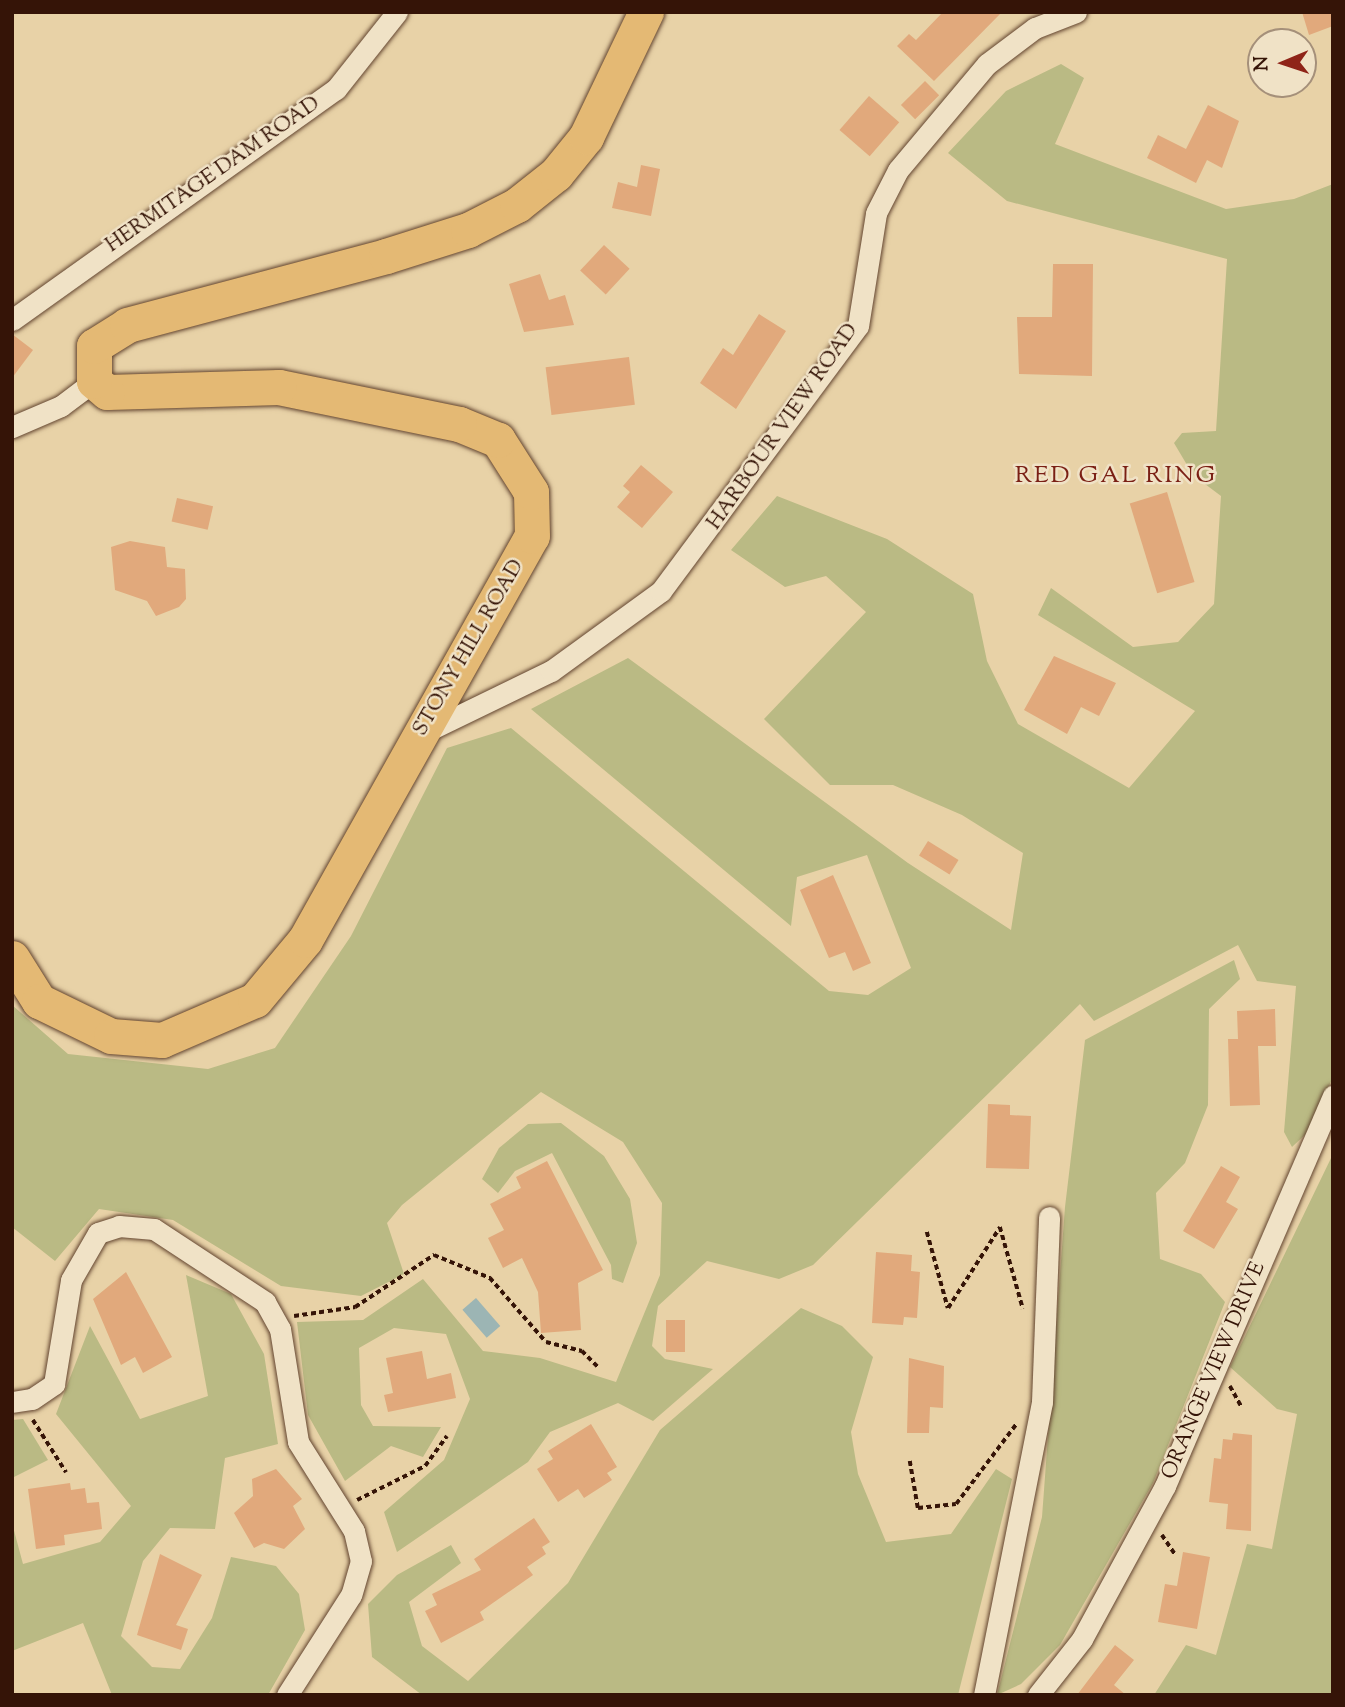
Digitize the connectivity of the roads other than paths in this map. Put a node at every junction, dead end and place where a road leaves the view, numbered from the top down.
1 (397, 12) edge
2 (646, 12) edge
3 (1076, 12) edge
4 (12, 320) edge
5 (94, 381) junction
6 (12, 427) edge
7 (419, 734) junction
8 (12, 958) edge
9 (1333, 1096) edge
10 (1049, 1217) dead end
11 (17, 1401) edge
12 (287, 1695) edge
13 (984, 1695) edge
14 (1038, 1695) edge

1 - 4 street, HERMITAGE DAM ROAD
2 - 5 main road
3 - 7 street, HARBOUR VIEW ROAD
5 - 6 street
5 - 7 main road, STONY HILL ROAD
7 - 8 main road, STONY HILL ROAD
9 - 14 street, ORANGE VIEW DRIVE
10 - 13 street
11 - 12 street

